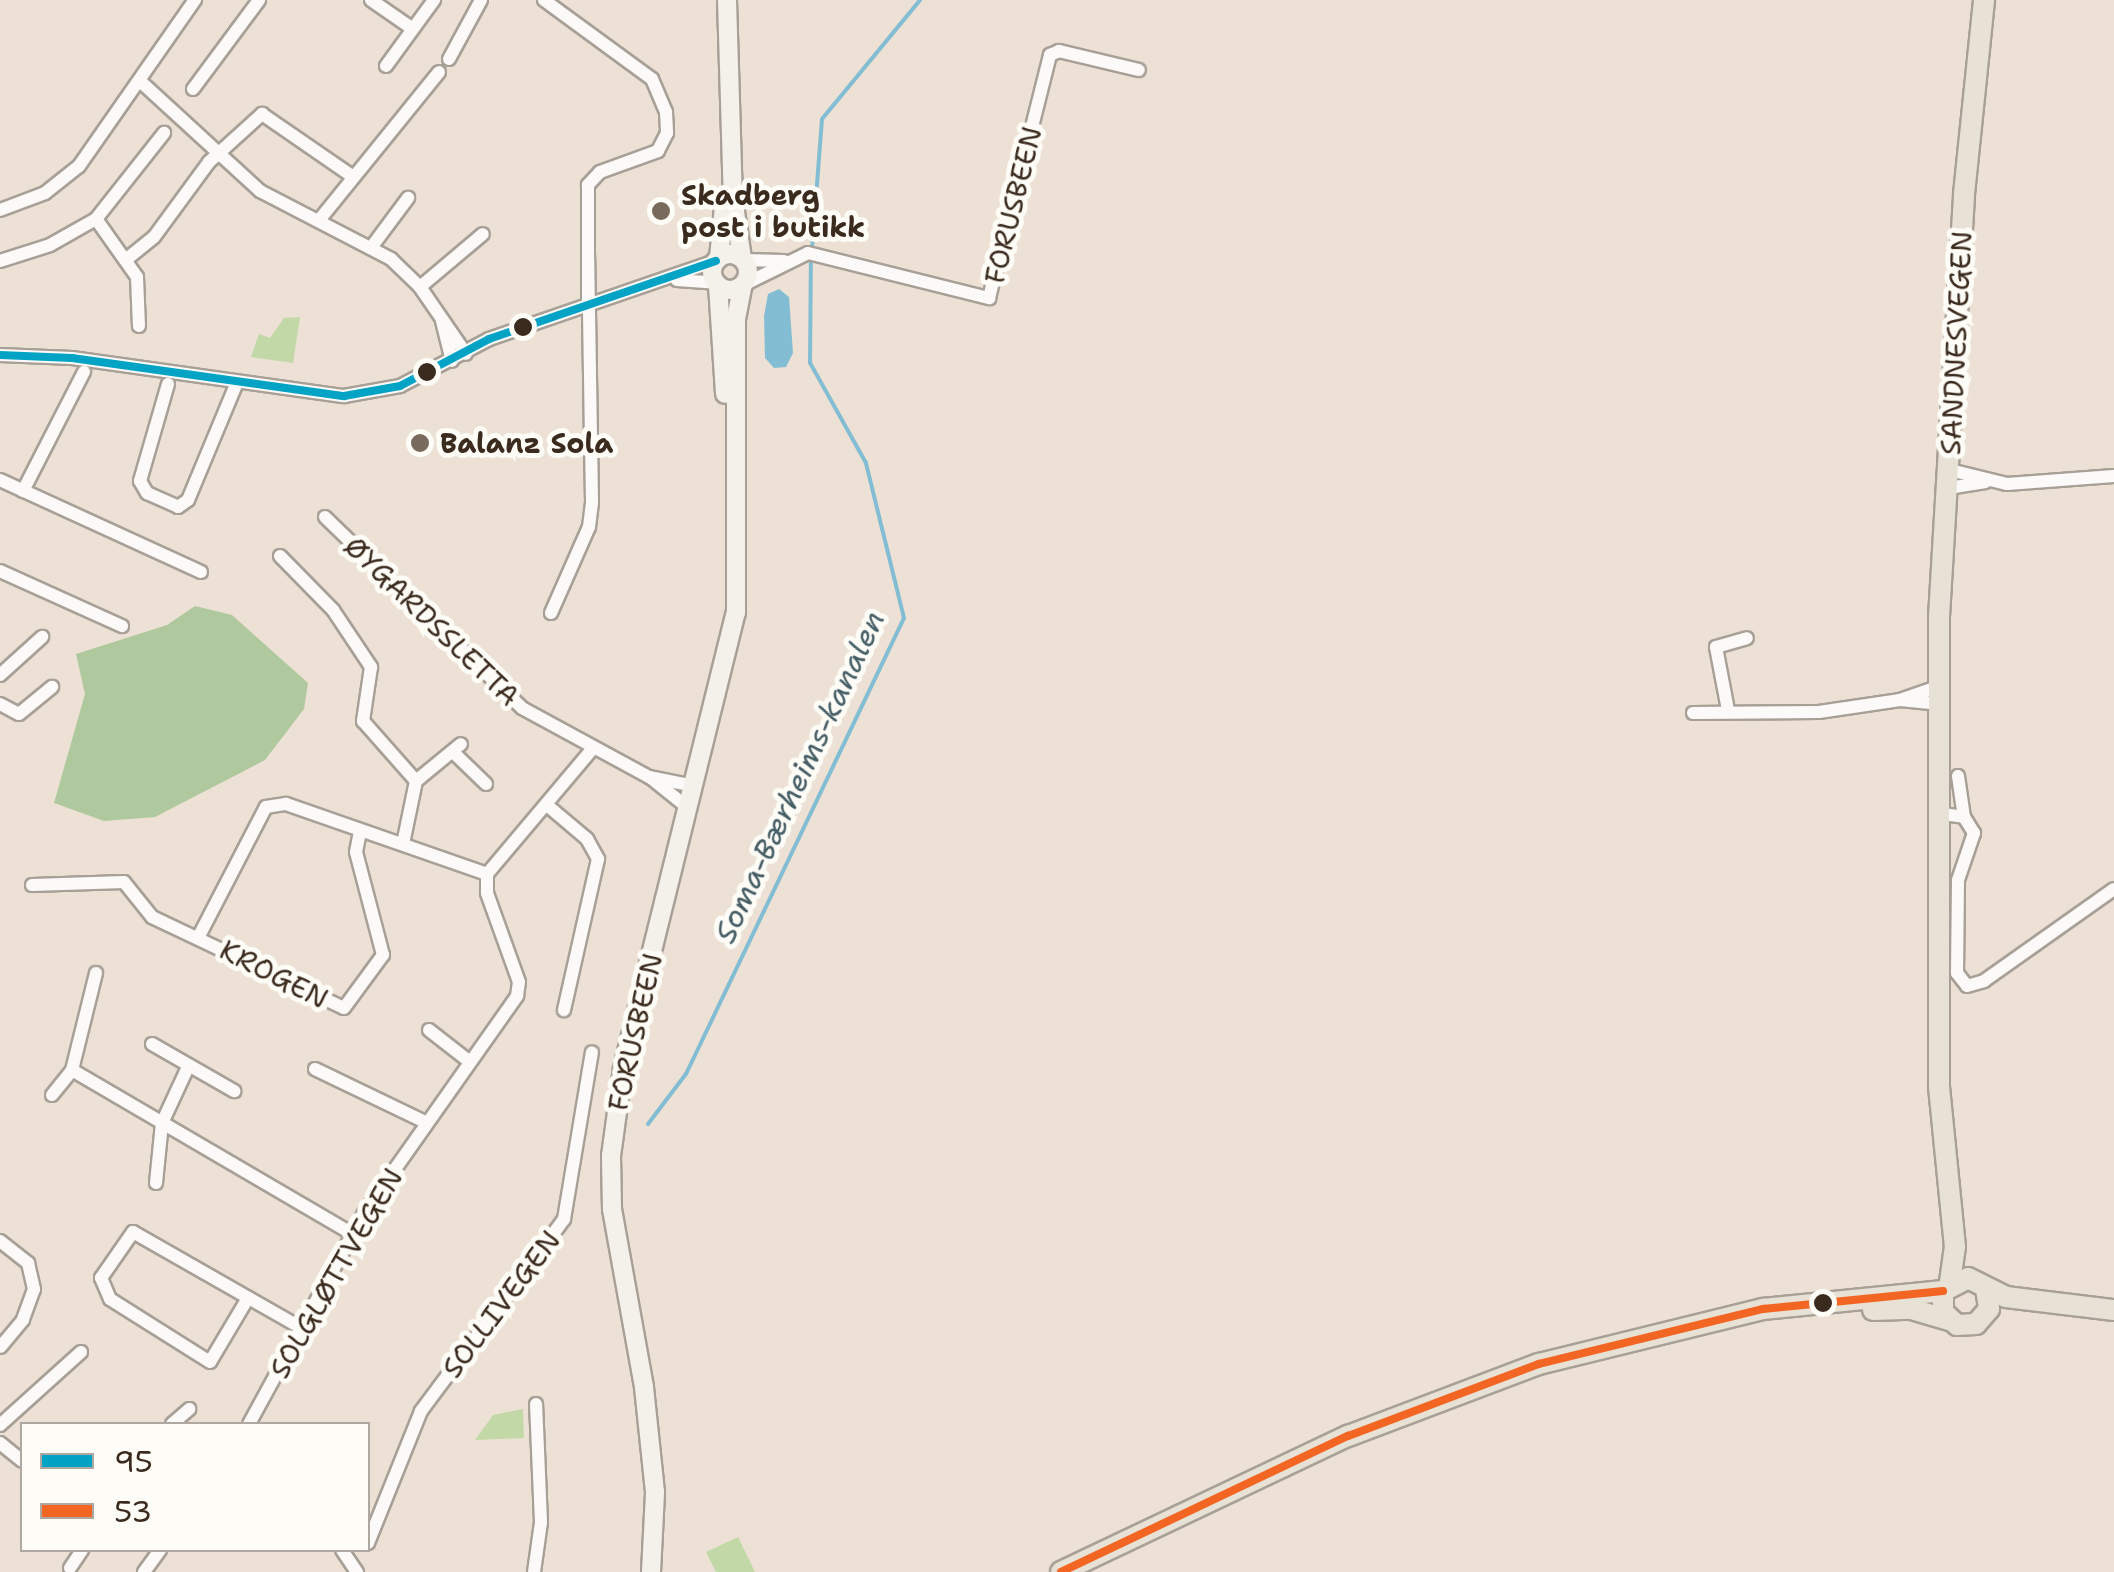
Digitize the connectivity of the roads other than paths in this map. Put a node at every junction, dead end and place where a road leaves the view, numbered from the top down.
1 (196, 0) edge
2 (259, 0) edge
3 (434, 0) edge
4 (481, 0) edge
5 (544, 0) edge
6 (727, 0) edge
7 (1972, 0) edge
8 (1984, 0) edge
9 (380, 2) edge
10 (410, 27) junction
11 (448, 59) dead end
12 (386, 66) dead end
13 (1138, 70) dead end
14 (439, 72) dead end
15 (140, 80) junction
16 (193, 89) dead end
17 (728, 111) junction
18 (164, 133) dead end
19 (216, 155) junction
20 (352, 176) junction
21 (1964, 194) junction
22 (408, 198) dead end
23 (0, 210) edge
24 (96, 219) junction
25 (320, 220) junction
26 (483, 234) dead end
27 (374, 246) junction
28 (128, 258) junction
29 (743, 259) junction
30 (718, 260) junction
31 (786, 260) junction
32 (0, 261) edge
33 (655, 282) junction
34 (717, 284) junction
35 (743, 285) junction
36 (420, 287) junction
37 (588, 300) junction
38 (440, 314) junction
39 (139, 326) dead end
40 (466, 354) junction
41 (0, 356) edge
42 (452, 361) junction
43 (84, 372) dead end
44 (237, 382) junction
45 (168, 384) dead end
46 (2114, 476) edge
47 (1949, 479) junction
48 (0, 480) edge
49 (23, 491) junction
50 (325, 516) dead end
51 (280, 556) dead end
52 (0, 571) edge
53 (201, 572) dead end
54 (551, 613) dead end
55 (122, 626) dead end
56 (42, 636) dead end
57 (730, 636) junction
58 (1748, 638) dead end
59 (0, 675) edge
60 (52, 687) dead end
61 (1941, 695) junction
62 (0, 704) edge
63 (1728, 710) junction
64 (1693, 713) dead end
65 (592, 748) junction
66 (1958, 776) dead end
67 (649, 777) junction
68 (416, 781) junction
69 (486, 784) dead end
70 (694, 786) junction
71 (548, 806) junction
72 (688, 808) junction
73 (1953, 816) junction
74 (360, 831) junction
75 (403, 844) junction
76 (487, 874) junction
77 (32, 885) dead end
78 (2114, 890) edge
79 (199, 936) junction
80 (96, 973) dead end
81 (564, 1010) dead end
82 (429, 1030) dead end
83 (152, 1044) dead end
84 (592, 1052) dead end
85 (470, 1062) junction
86 (188, 1067) junction
87 (315, 1068) dead end
88 (72, 1070) junction
89 (234, 1091) dead end
90 (52, 1096) dead end
91 (425, 1122) junction
92 (162, 1123) junction
93 (1942, 1124) junction
94 (156, 1183) dead end
95 (351, 1233) junction
96 (0, 1240) edge
97 (1981, 1284) junction
98 (1947, 1287) junction
99 (248, 1298) junction
100 (2084, 1307) junction
101 (2114, 1310) edge
102 (1983, 1318) junction
103 (1949, 1320) junction
104 (1700, 1325) junction
105 (301, 1328) junction
106 (0, 1347) edge
107 (82, 1352) dead end
108 (536, 1404) dead end
109 (189, 1409) dead end
110 (174, 1422) edge
111 (250, 1422) edge
112 (0, 1425) edge
113 (648, 1434) junction
114 (370, 1538) edge
115 (81, 1552) edge
116 (154, 1552) edge
117 (70, 1568) dead end
118 (144, 1572) edge
119 (534, 1572) edge
120 (639, 1572) edge
121 (651, 1572) edge
122 (1061, 1572) edge

1 - 15 street
2 - 16 street
3 - 10 street
4 - 11 street
5 - 37 street
6 - 17 main road, FORUSBEEN
7 - 21 main road
8 - 21 main road, SANDNESVEGEN
9 - 10 street
10 - 12 street
13 - 31 street, FORUSBEEN
14 - 20 street
15 - 19 street
15 - 23 street
17 - 29 main road, FORUSBEEN
17 - 30 main road, FORUSBEEN
18 - 24 street
19 - 20 street
19 - 25 street
19 - 28 street
20 - 25 street
21 - 47 main road, SANDNESVEGEN
22 - 27 street
24 - 28 street
24 - 32 street
25 - 27 street
26 - 36 street
27 - 36 street
28 - 39 street
29 - 30 main road, FORUSBEEN
29 - 31 street, FORUSBEEN
29 - 35 main road, FORUSBEEN
30 - 33 street
30 - 34 main road, FORUSBEEN
31 - 35 street, FORUSBEEN
33 - 34 street
33 - 37 street
34 - 35 main road
34 - 57 main road, FORUSBEEN
35 - 57 main road, FORUSBEEN
36 - 38 street
37 - 40 street
37 - 54 street
38 - 40 street
38 - 42 street
40 - 42 street
41 - 44 street
42 - 44 street
43 - 49 street
44 - 45 street
46 - 47 street
47 - 61 main road, SANDNESVEGEN
48 - 49 street
49 - 53 street
50 - 65 street, ØYGARDSSLETTA
51 - 68 street
52 - 55 street
56 - 59 street
57 - 70 main road, FORUSBEEN
58 - 63 street
60 - 62 street
61 - 63 street
61 - 73 main road, SANDNESVEGEN
63 - 64 street
65 - 67 street, ØYGARDSSLETTA
65 - 71 street
66 - 73 street
67 - 70 street, ØYGARDSSLETTA
67 - 72 street, ØYGARDSSLETTA
68 - 69 street
68 - 75 street
70 - 72 main road, FORUSBEEN
71 - 76 street
71 - 81 street
72 - 113 main road, FORUSBEEN
73 - 78 street, SANDNESVEGEN
73 - 93 main road, SANDNESVEGEN
74 - 75 street
74 - 79 street
74 - 79 street, KROGEN
75 - 76 street
76 - 85 street, SOLGLØTTVEGEN
77 - 79 street, KROGEN
80 - 88 street
82 - 85 street
83 - 86 street
84 - 114 street, SOLLIVEGEN
85 - 91 street, SOLGLØTTVEGEN
86 - 89 street
86 - 92 street
87 - 91 street
88 - 90 street
88 - 92 street
91 - 95 street, SOLGLØTTVEGEN
92 - 94 street
92 - 95 street
93 - 97 main road, SANDNESVEGEN
93 - 98 main road, SANDNESVEGEN
95 - 105 street, SOLGLØTTVEGEN
96 - 106 street
97 - 98 main road
97 - 100 main road
97 - 102 main road, SANDNESVEGEN
98 - 103 main road, SANDNESVEGEN
98 - 104 main road
99 - 99 street
99 - 105 street
100 - 101 main road
100 - 102 main road
102 - 103 main road
103 - 104 main road
104 - 122 main road
105 - 111 street, SOLGLØTTVEGEN
107 - 112 street
108 - 119 street
109 - 110 street
113 - 120 main road, FORUSBEEN
113 - 121 main road, FORUSBEEN
115 - 117 street
116 - 118 street

